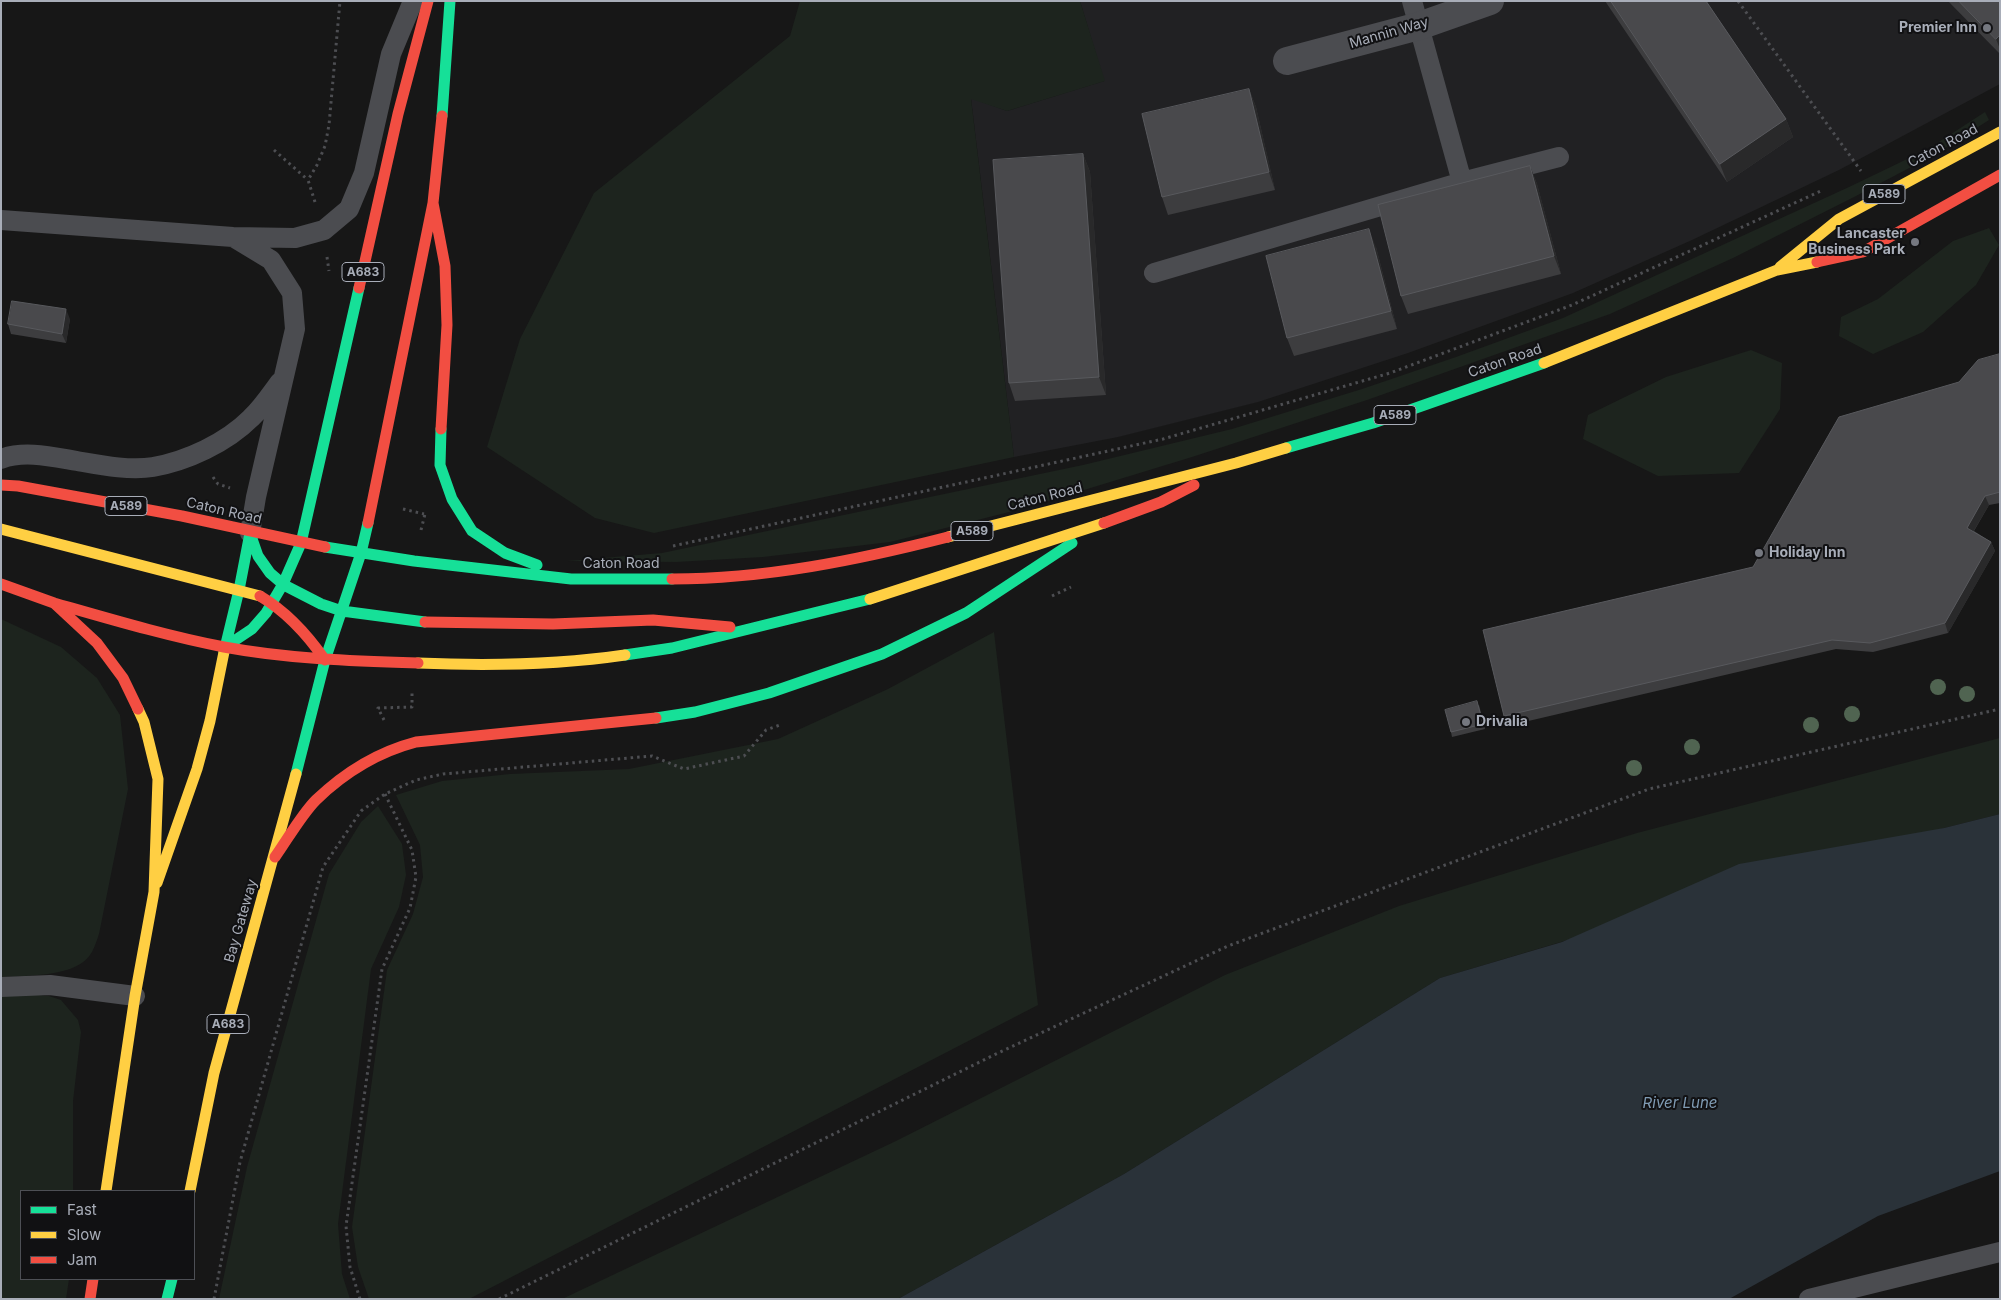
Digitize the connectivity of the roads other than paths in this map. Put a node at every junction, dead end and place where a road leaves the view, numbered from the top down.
1 (413, 1) edge
2 (428, 1) edge
3 (450, 1) edge
4 (1490, 1) edge
5 (1416, 14) edge
6 (1287, 61) dead end
7 (2000, 132) edge
8 (1559, 156) dead end
9 (2000, 175) edge
10 (1462, 182) junction
11 (433, 203) junction
12 (1, 220) edge
13 (233, 237) junction
14 (1777, 270) junction
15 (1154, 273) dead end
16 (283, 380) junction
17 (1, 460) edge
18 (1236, 463) junction
19 (1, 486) edge
20 (1100, 524) junction
21 (1, 529) edge
22 (250, 533) junction
23 (301, 544) junction
24 (361, 554) junction
25 (571, 579) junction
26 (1, 584) edge
27 (284, 585) junction
28 (239, 590) junction
29 (273, 602) junction
30 (54, 604) junction
31 (342, 611) junction
32 (754, 629) junction
33 (224, 646) junction
34 (325, 660) junction
35 (274, 858) junction
36 (154, 892) junction
37 (1, 987) edge
38 (135, 996) junction
39 (106, 1190) edge
40 (190, 1190) edge
41 (2000, 1252) edge
42 (93, 1280) edge
43 (172, 1280) edge
44 (90, 1299) edge
45 (168, 1299) edge
46 (1809, 1299) edge

1 - 13 lane
2 - 23 main road, A683
3 - 11 main road, A683
4 - 5 street, Mannin Way
5 - 6 street, Mannin Way
5 - 10 lane
7 - 14 main road, Caton Road / A589
8 - 10 lane
9 - 14 main road, Caton Road / A589
10 - 15 lane
11 - 24 main road, A683
11 - 25 main road
12 - 13 lane
13 - 16 lane
14 - 18 main road, Caton Road / A589
16 - 17 lane
16 - 22 lane
18 - 20 main road, Caton Road / A589
18 - 25 main road, Caton Road / A589
19 - 22 main road, Caton Road / A589
20 - 32 main road, Caton Road / A589
20 - 35 main road
21 - 28 main road
22 - 23 main road, Caton Road / A589
22 - 27 main road
22 - 28 main road
23 - 24 main road, Caton Road / A589
23 - 27 main road, A683
24 - 25 main road, Caton Road / A589
24 - 31 main road, A683
26 - 30 main road, Caton Road
27 - 29 main road, A683
27 - 31 main road
28 - 29 main road
28 - 33 main road
29 - 33 main road, A683
29 - 34 main road
30 - 33 main road, Caton Road / A589
30 - 36 main road, Caton Road
31 - 32 main road
31 - 34 main road, A683
32 - 34 main road, Caton Road / A589
33 - 34 main road, Caton Road / A589
33 - 36 main road
34 - 35 main road, Bay Gateway / A683
35 - 40 main road, Bay Gateway / A683
36 - 38 main road
37 - 38 lane
38 - 39 main road
41 - 46 lane
42 - 44 main road
43 - 45 main road

